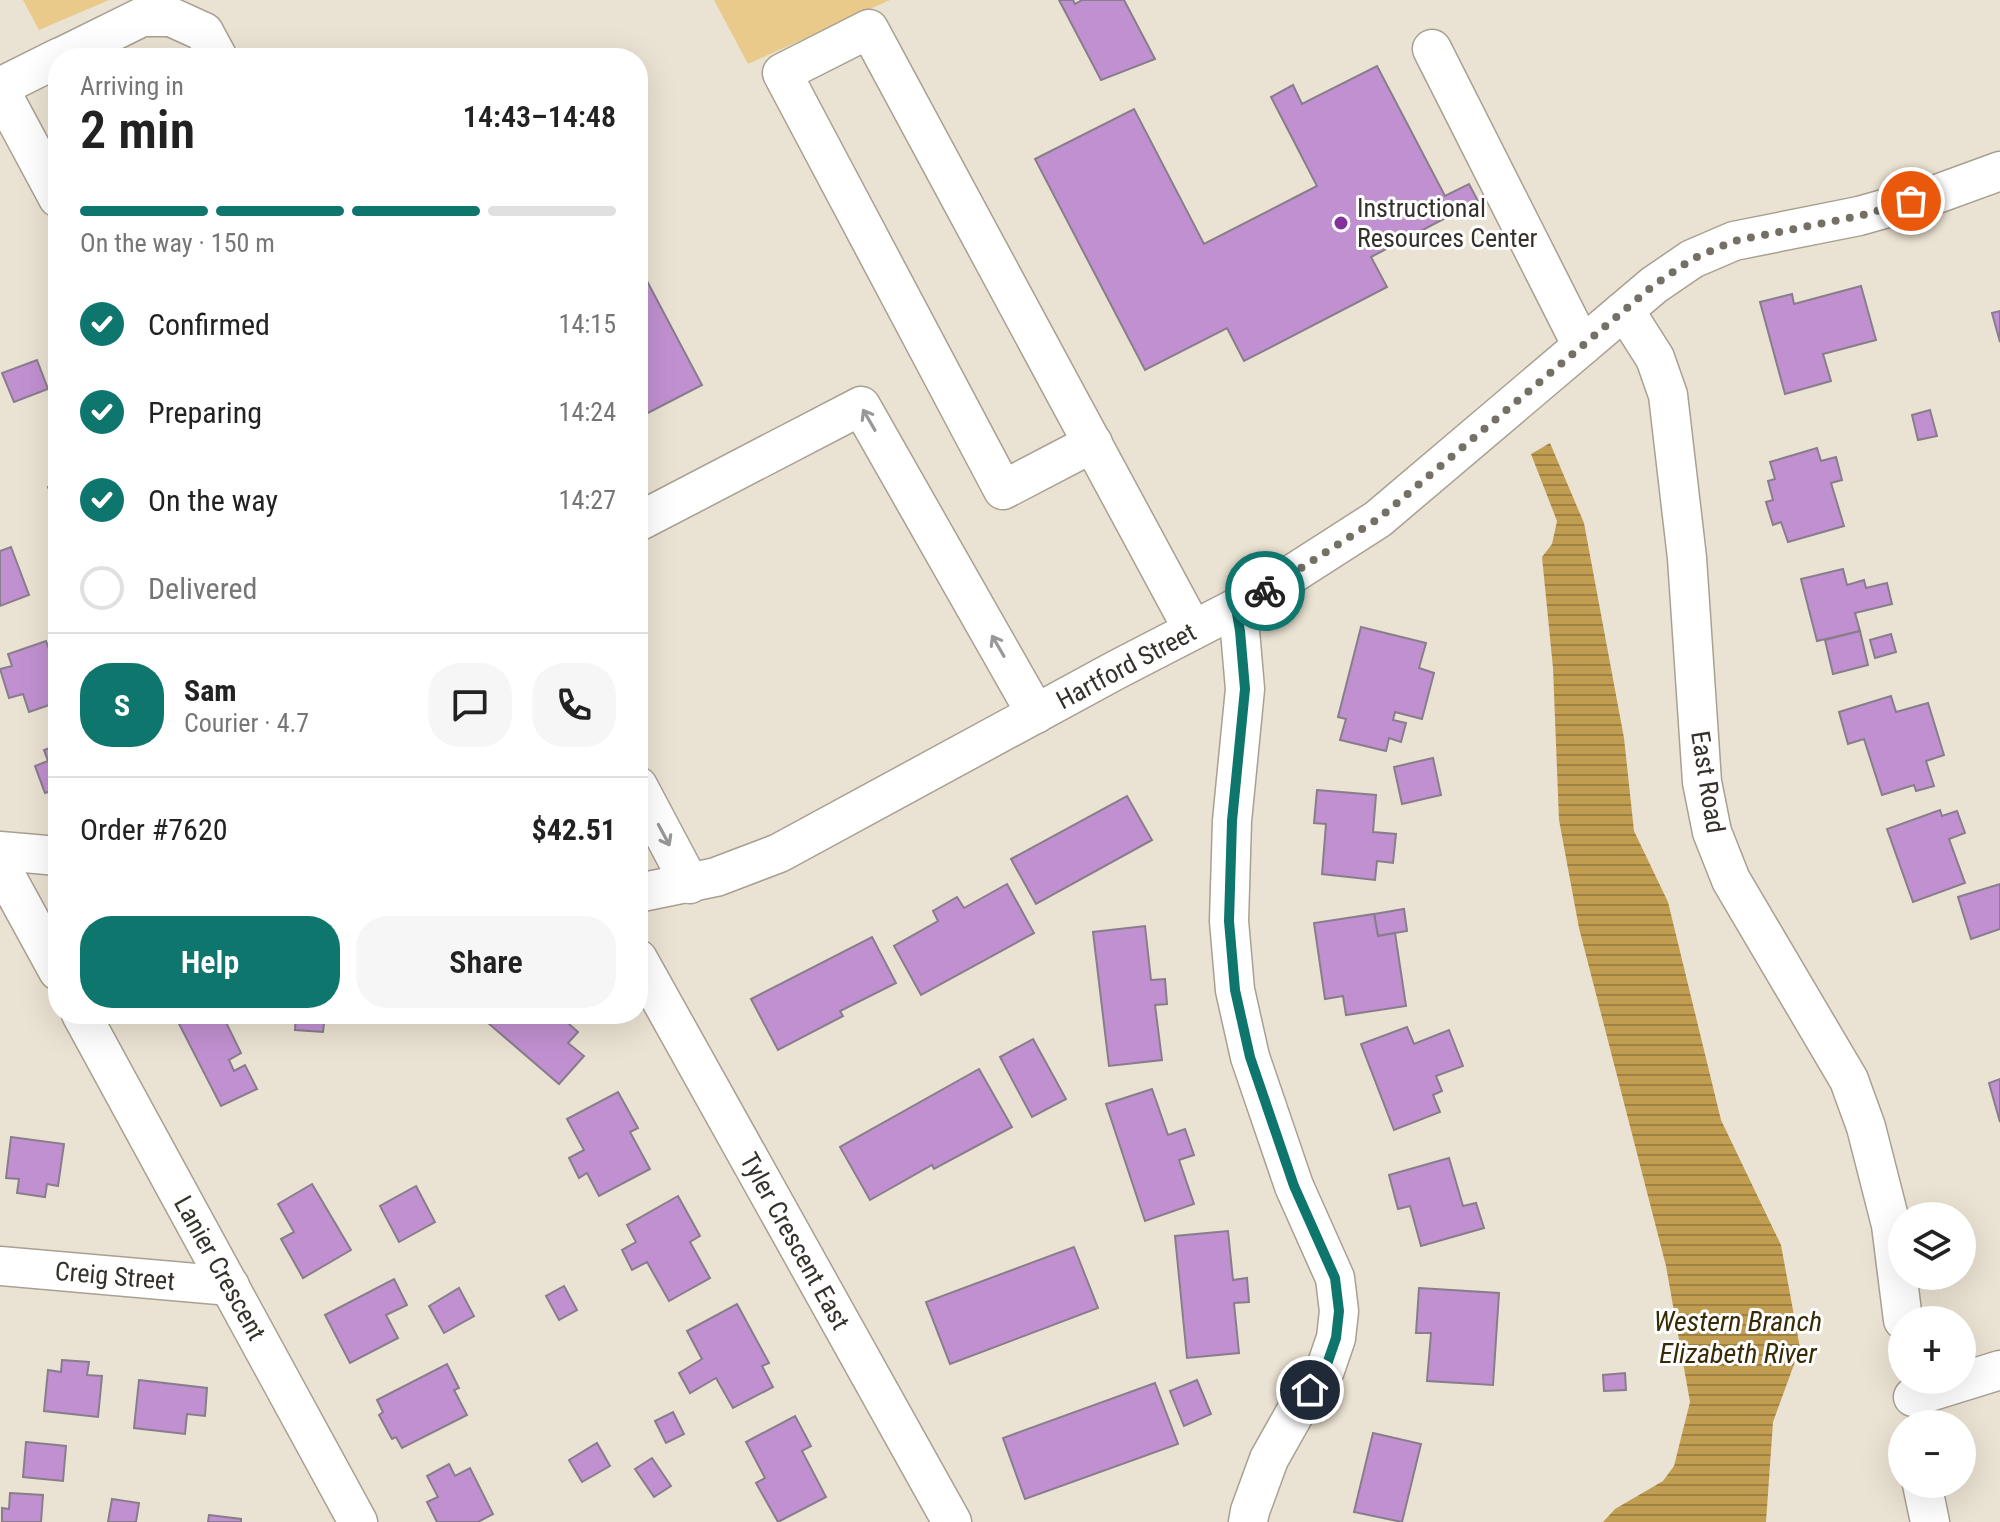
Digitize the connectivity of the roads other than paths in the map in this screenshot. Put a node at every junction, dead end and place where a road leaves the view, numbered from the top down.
1 (78, 48) edge
2 (213, 48) edge
3 (1432, 49) dead end
4 (48, 63) edge
5 (0, 88) edge
6 (2000, 171) edge
7 (48, 179) edge
8 (1622, 312) junction
9 (1582, 346) junction
10 (1093, 443) junction
11 (648, 517) edge
12 (1236, 608) junction
13 (1193, 630) junction
14 (1036, 714) junction
15 (648, 805) edge
16 (0, 851) edge
17 (48, 855) edge
18 (0, 865) edge
19 (690, 884) junction
20 (648, 891) edge
21 (48, 953) edge
22 (648, 977) edge
23 (86, 1024) edge
24 (0, 1266) edge
25 (230, 1286) junction
26 (1901, 1306) edge
27 (2000, 1370) edge
28 (1914, 1400) edge
29 (1925, 1498) edge
30 (358, 1522) edge
31 (952, 1522) edge
32 (1248, 1522) edge
33 (1930, 1522) edge

1 - 2 street
3 - 9 street
4 - 5 street
5 - 7 street
6 - 8 street, Hartford Street
8 - 9 street, Hartford Street
8 - 26 street, East Road
9 - 12 street, Hartford Street
10 - 10 street
10 - 13 street
14 -> 11 street
12 - 13 street, Hartford Street
12 - 32 street
13 - 14 street, Hartford Street
14 - 19 street, Hartford Street
15 -> 19 street
16 - 17 street
18 - 21 street
19 - 20 street, Hartford Street
22 - 31 street, Tyler Crescent East
23 - 25 street, Lanier Crescent
24 - 25 street, Creig Street
25 - 30 street, Lanier Crescent
27 - 28 street
29 - 33 street

